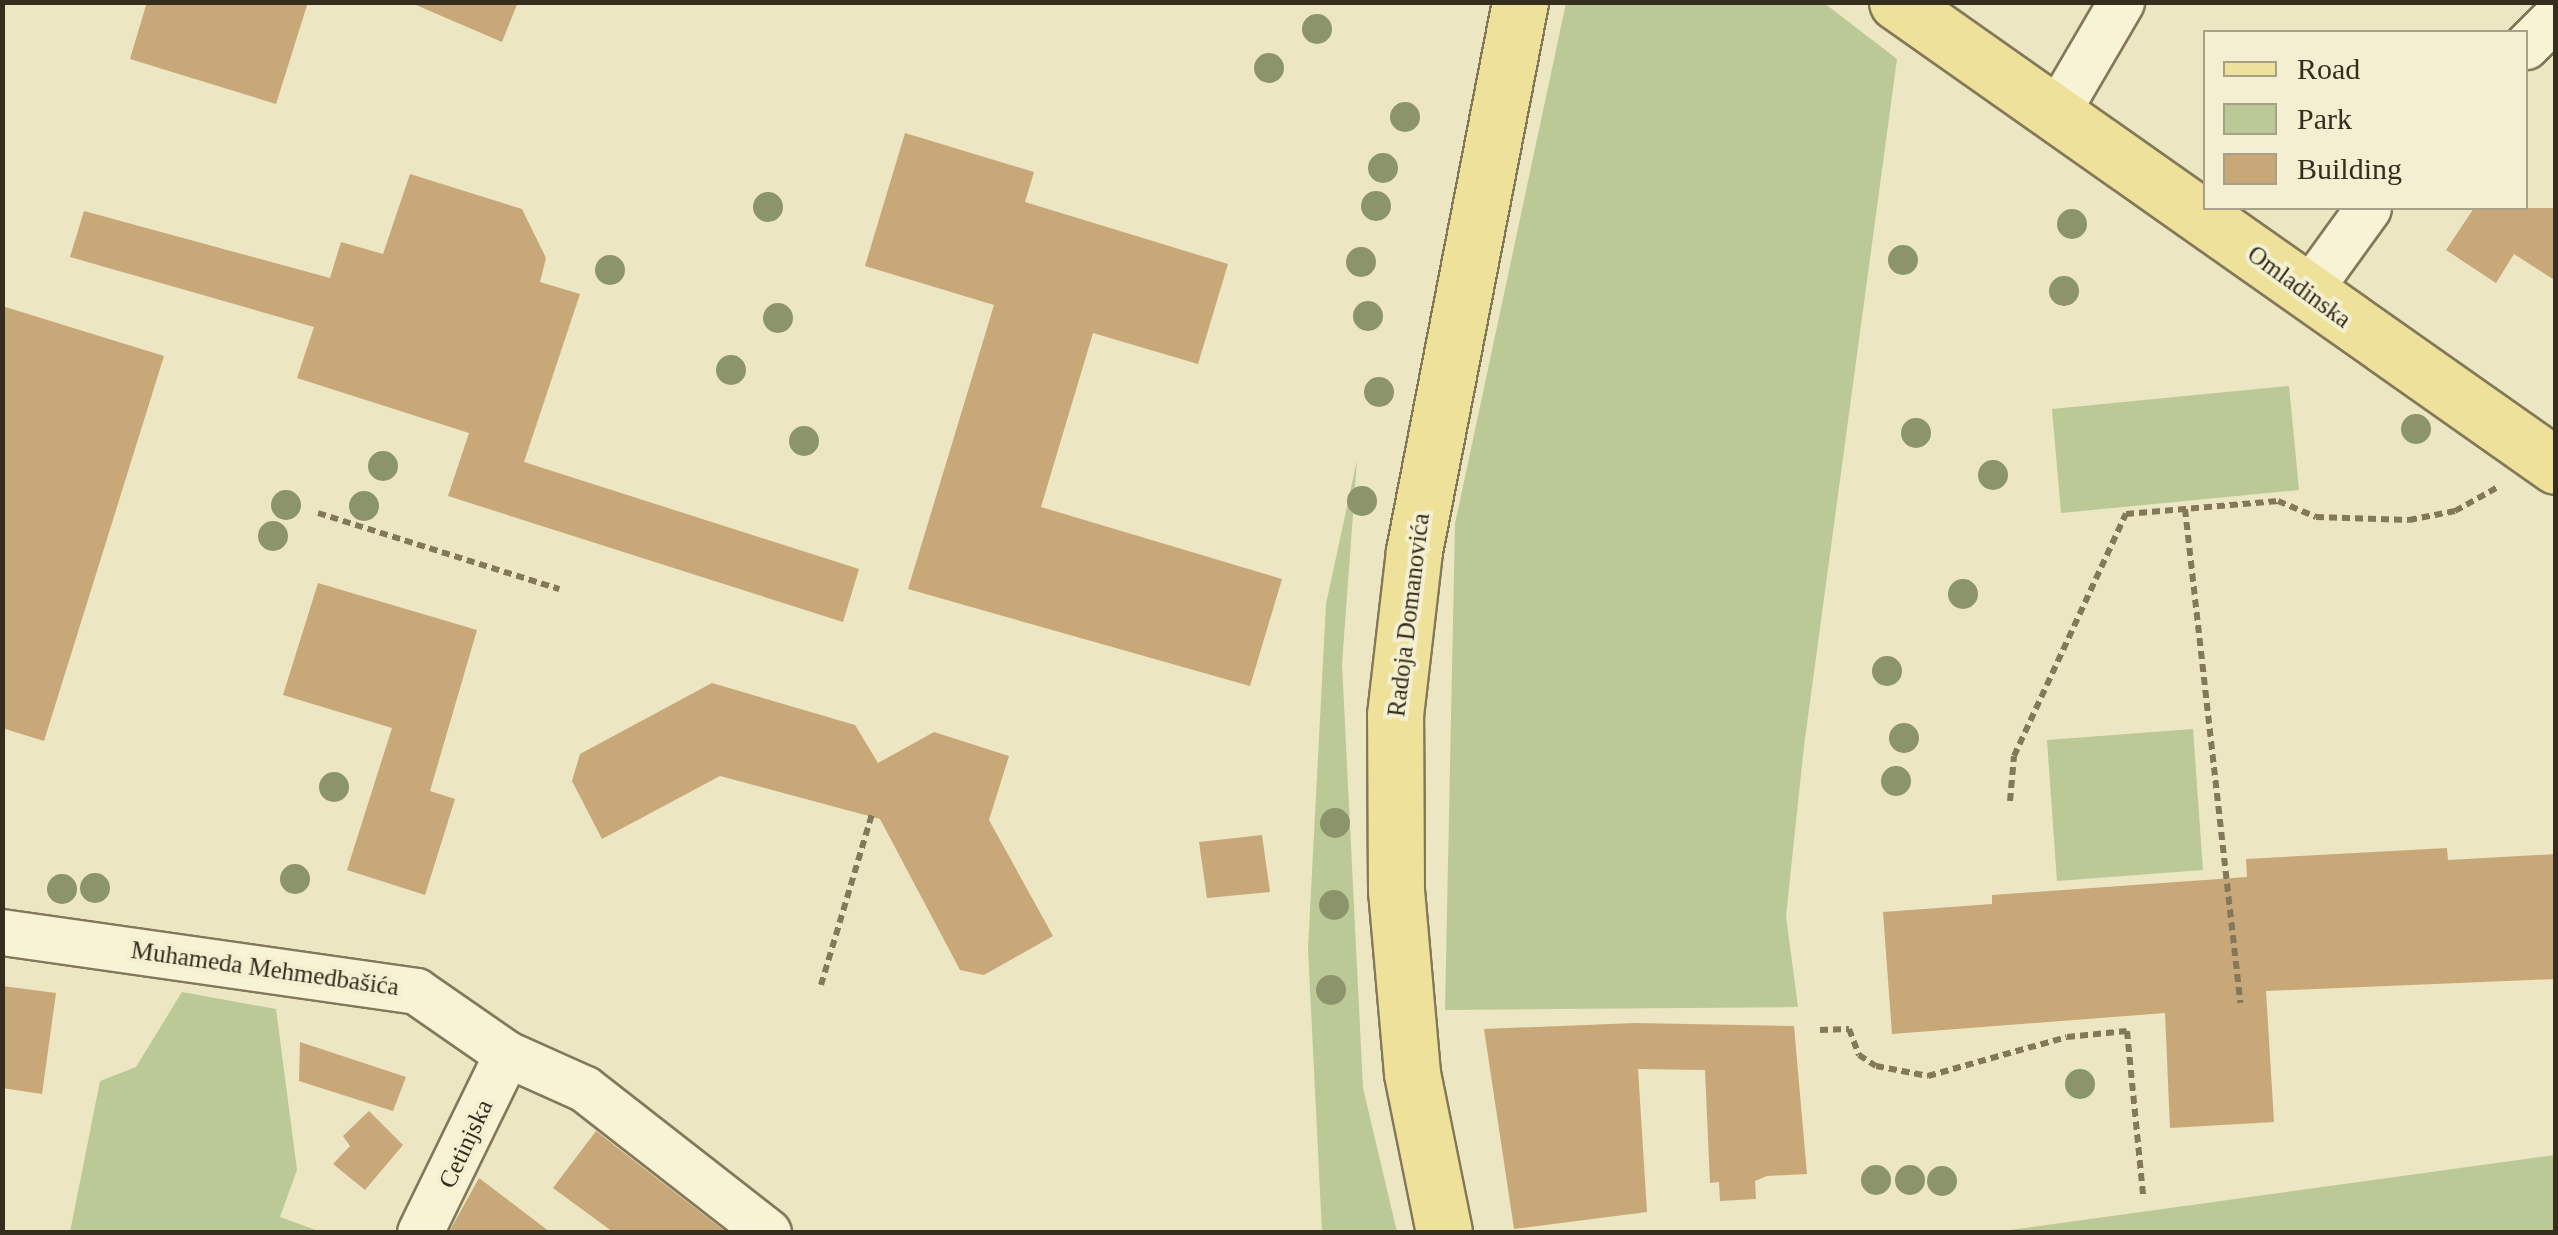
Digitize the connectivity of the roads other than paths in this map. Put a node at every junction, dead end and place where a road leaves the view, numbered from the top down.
1 (1520, 2) edge
2 (1896, 2) edge
3 (2121, 2) edge
4 (2556, 16) edge
5 (2528, 44) edge
6 (2055, 115) junction
7 (2367, 210) edge
8 (2308, 291) junction
9 (2531, 475) edge
10 (2, 932) edge
11 (507, 1054) junction
12 (420, 1232) edge
13 (768, 1232) edge
14 (1444, 1232) edge

1 - 14 main road, Radoja Domanovića
2 - 6 main road, Omladinska
3 - 6 street
4 - 5 street
6 - 8 main road, Omladinska
7 - 8 street
8 - 9 main road, Omladinska
10 - 11 street, Muhameda Mehmedbašića
11 - 12 street, Cetinjska
11 - 13 street, Muhameda Mehmedbašića

